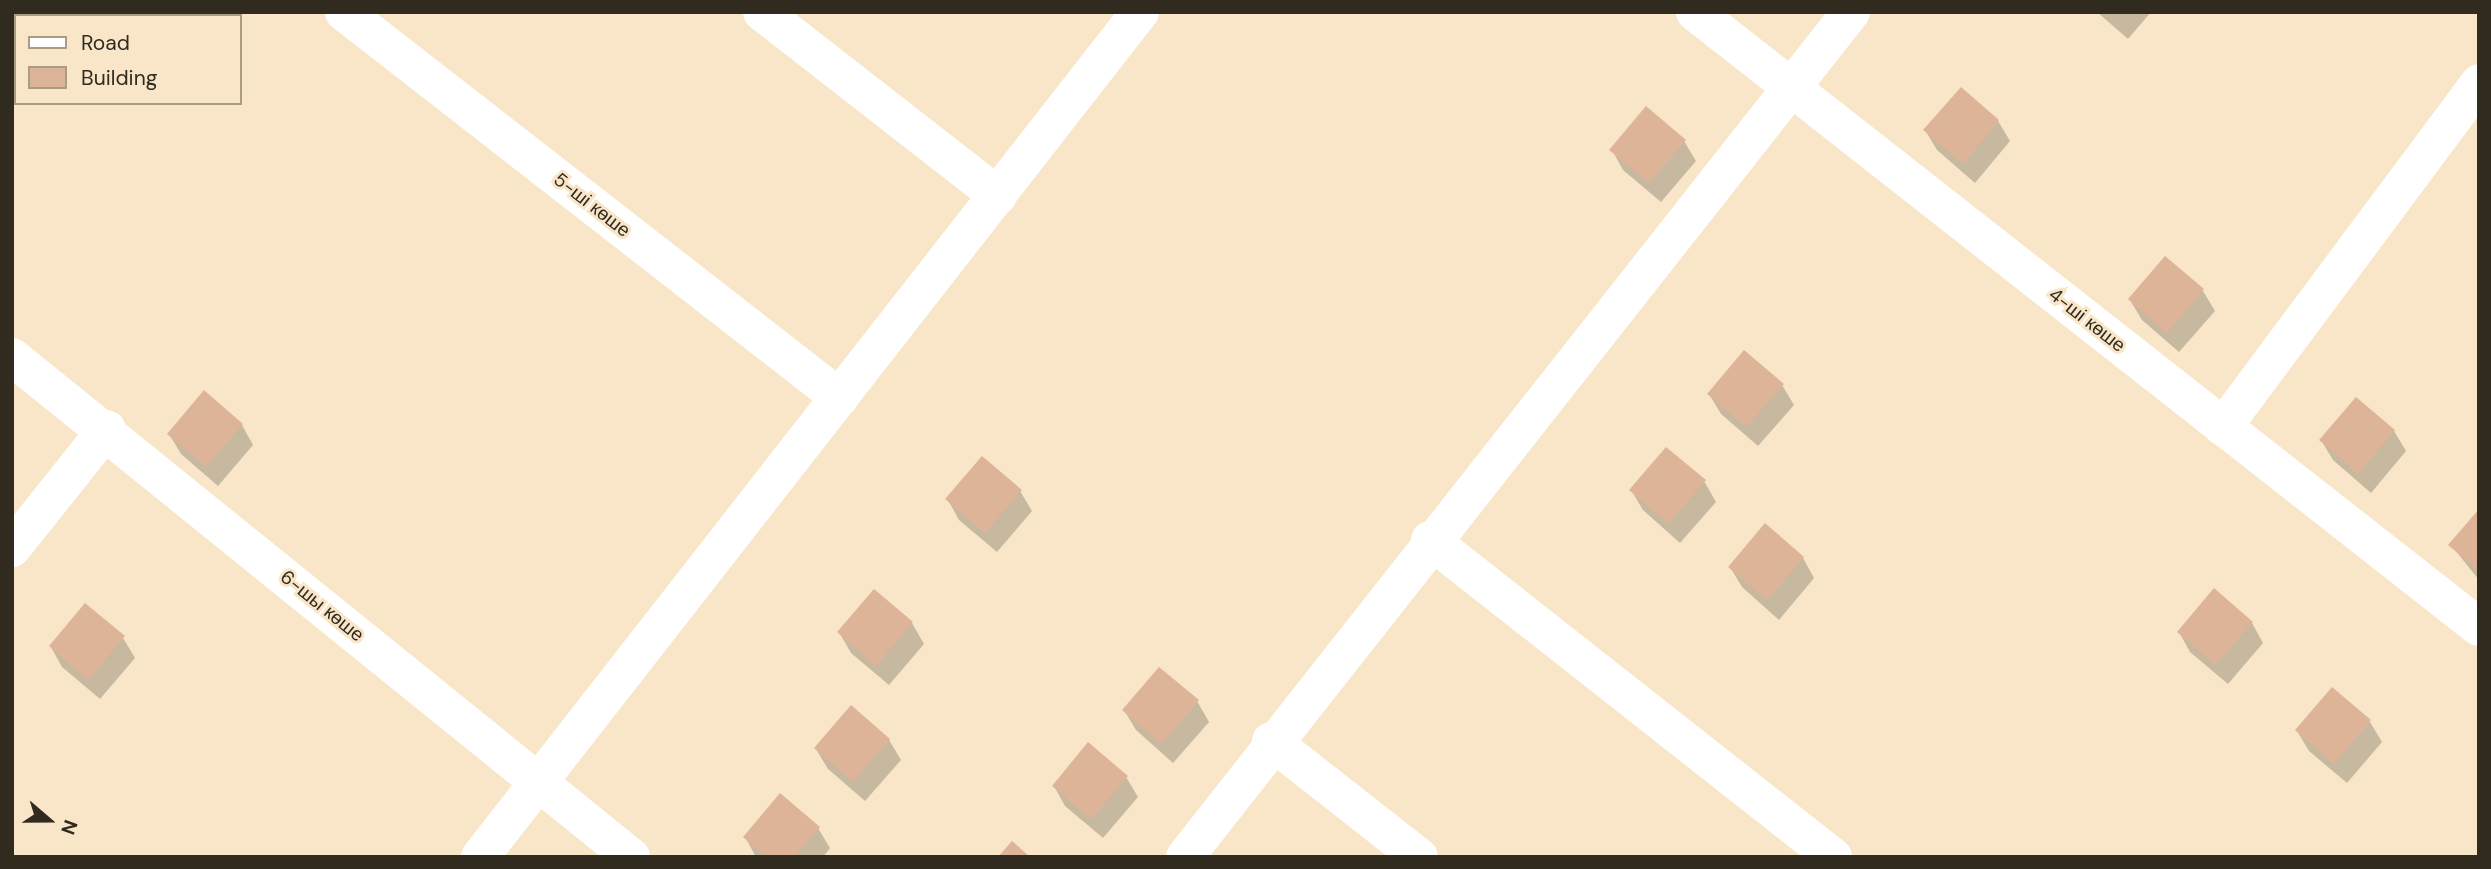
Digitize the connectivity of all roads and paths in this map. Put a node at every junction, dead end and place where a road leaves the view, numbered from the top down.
1 (344, 12) edge
2 (762, 12) edge
3 (1140, 12) edge
4 (1695, 12) edge
5 (1851, 12) edge
6 (2479, 83) edge
7 (1794, 89) junction
8 (998, 196) junction
9 (12, 357) edge
10 (840, 398) junction
11 (2223, 427) junction
12 (107, 429) junction
13 (1430, 540) junction
14 (12, 548) edge
15 (2479, 627) edge
16 (1271, 741) junction
17 (536, 783) junction
18 (480, 857) edge
19 (631, 857) edge
20 (1185, 857) edge
21 (1419, 857) edge
22 (1833, 857) edge

1 - 10 lane, 5-ші көше
2 - 8 lane
3 - 8 lane
4 - 7 lane, 4-ші көше
5 - 7 lane
6 - 11 lane
7 - 11 lane, 4-ші көше
7 - 13 lane
8 - 10 lane
9 - 12 lane, 6-шы көше
10 - 17 lane
11 - 15 lane, 4-ші көше
12 - 14 lane
12 - 17 lane, 6-шы көше
13 - 16 lane
13 - 22 lane
16 - 20 lane
16 - 21 lane
17 - 18 lane
17 - 19 lane, 6-шы көше

